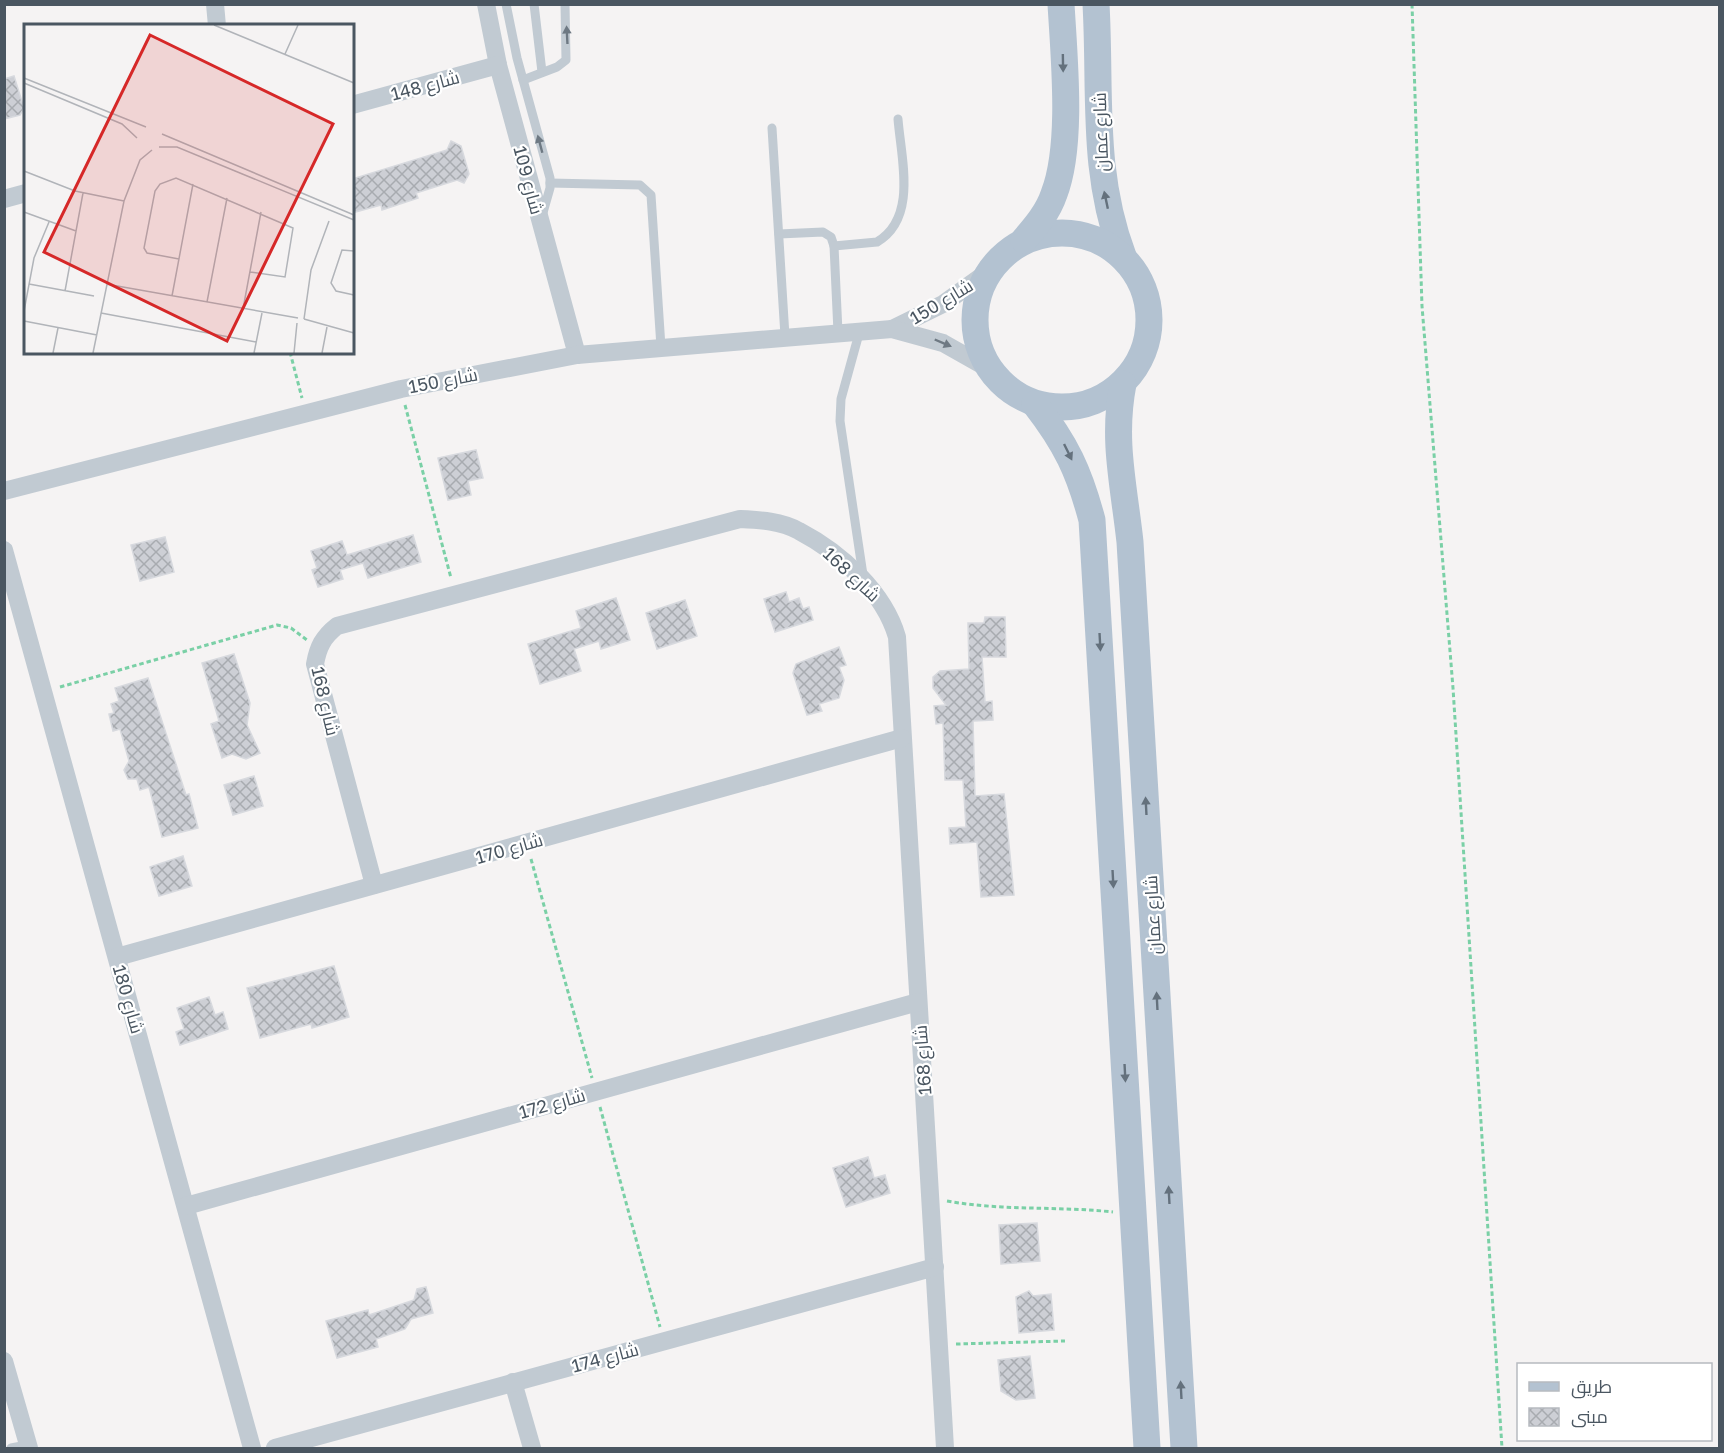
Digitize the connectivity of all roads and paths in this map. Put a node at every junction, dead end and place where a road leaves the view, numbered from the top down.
1 (215, 4) edge
2 (486, 4) edge
3 (506, 4) edge
4 (534, 4) edge
5 (565, 4) edge
6 (1061, 4) edge
7 (1096, 4) edge
8 (1412, 4) edge
9 (217, 24) edge
10 (498, 65) junction
11 (542, 72) junction
12 (523, 80) junction
13 (354, 104) edge
14 (898, 119) dead end
15 (772, 128) dead end
16 (550, 183) junction
17 (24, 194) edge
18 (4, 199) edge
19 (540, 221) junction
20 (779, 234) junction
21 (1024, 240) junction
22 (834, 246) junction
23 (1123, 256) junction
24 (988, 271) junction
25 (892, 329) junction
26 (860, 330) junction
27 (838, 332) junction
28 (785, 336) junction
29 (661, 347) junction
30 (291, 354) edge
31 (577, 355) junction
32 (989, 369) junction
33 (1123, 384) junction
34 (401, 389) junction
35 (1035, 404) junction
36 (306, 411) junction
37 (4, 491) edge
38 (4, 550) edge
39 (864, 580) junction
40 (455, 594) junction
41 (318, 649) junction
42 (43, 691) junction
43 (902, 738) junction
44 (374, 885) junction
45 (117, 957) junction
46 (918, 1002) junction
47 (930, 1197) junction
48 (186, 1206) junction
49 (1133, 1215) junction
50 (935, 1267) junction
51 (1065, 1341) dead end
52 (939, 1344) junction
53 (4, 1361) edge
54 (513, 1382) junction
55 (22, 1447) edge
56 (252, 1449) edge
57 (275, 1449) edge
58 (532, 1449) edge
59 (945, 1449) edge
60 (1147, 1449) edge
61 (1184, 1449) edge
62 (1502, 1449) edge

1 - 9 street
2 - 10 street, شارع 109
3 - 12 lane
4 - 11 lane
11 -> 5 lane
6 -> 21 main road, شارع عمان
23 -> 7 main road, شارع عمان
8 - 62 path
10 - 13 street, شارع 148
10 - 19 street, شارع 109
11 - 12 lane
16 -> 12 lane
14 - 22 lane
15 - 20 lane
16 - 19 lane
16 - 29 lane
17 - 18 street
19 - 31 street, شارع 109
20 - 22 lane
20 - 28 lane
21 - 23 main road
21 - 24 main road
22 - 27 lane
23 - 33 main road
24 - 25 street, شارع 150
24 - 32 main road
25 - 26 street, شارع 150
25 -> 32 street, شارع 150
26 - 27 street, شارع 150
26 - 39 lane
27 - 28 street, شارع 150
28 - 29 street, شارع 150
29 - 31 street, شارع 150
30 - 36 path
31 - 34 street, شارع 150
32 - 35 main road
33 - 35 main road
61 -> 33 main road, شارع عمان
34 - 36 street, شارع 150
34 - 40 path
35 -> 49 main road, شارع عمان
36 - 37 street, شارع 150
38 - 42 street, شارع 180
39 - 40 street, شارع 168
39 - 43 street, شارع 168
40 - 41 street, شارع 168
41 - 42 path
41 - 44 street, شارع 168
42 - 45 street, شارع 180
43 - 44 street, شارع 170
43 - 46 street, شارع 168
44 - 45 street, شارع 170
45 - 48 street, شارع 180
46 - 47 street, شارع 168
46 - 48 street, شارع 172
47 - 49 path
47 - 50 street, شارع 168
48 - 56 street, شارع 180
49 - 60 main road, شارع عمان
50 - 52 street, شارع 168
50 - 54 street, شارع 174
51 - 52 path
52 - 59 street, شارع 168
53 - 55 street
54 - 57 street, شارع 174
54 - 58 street

